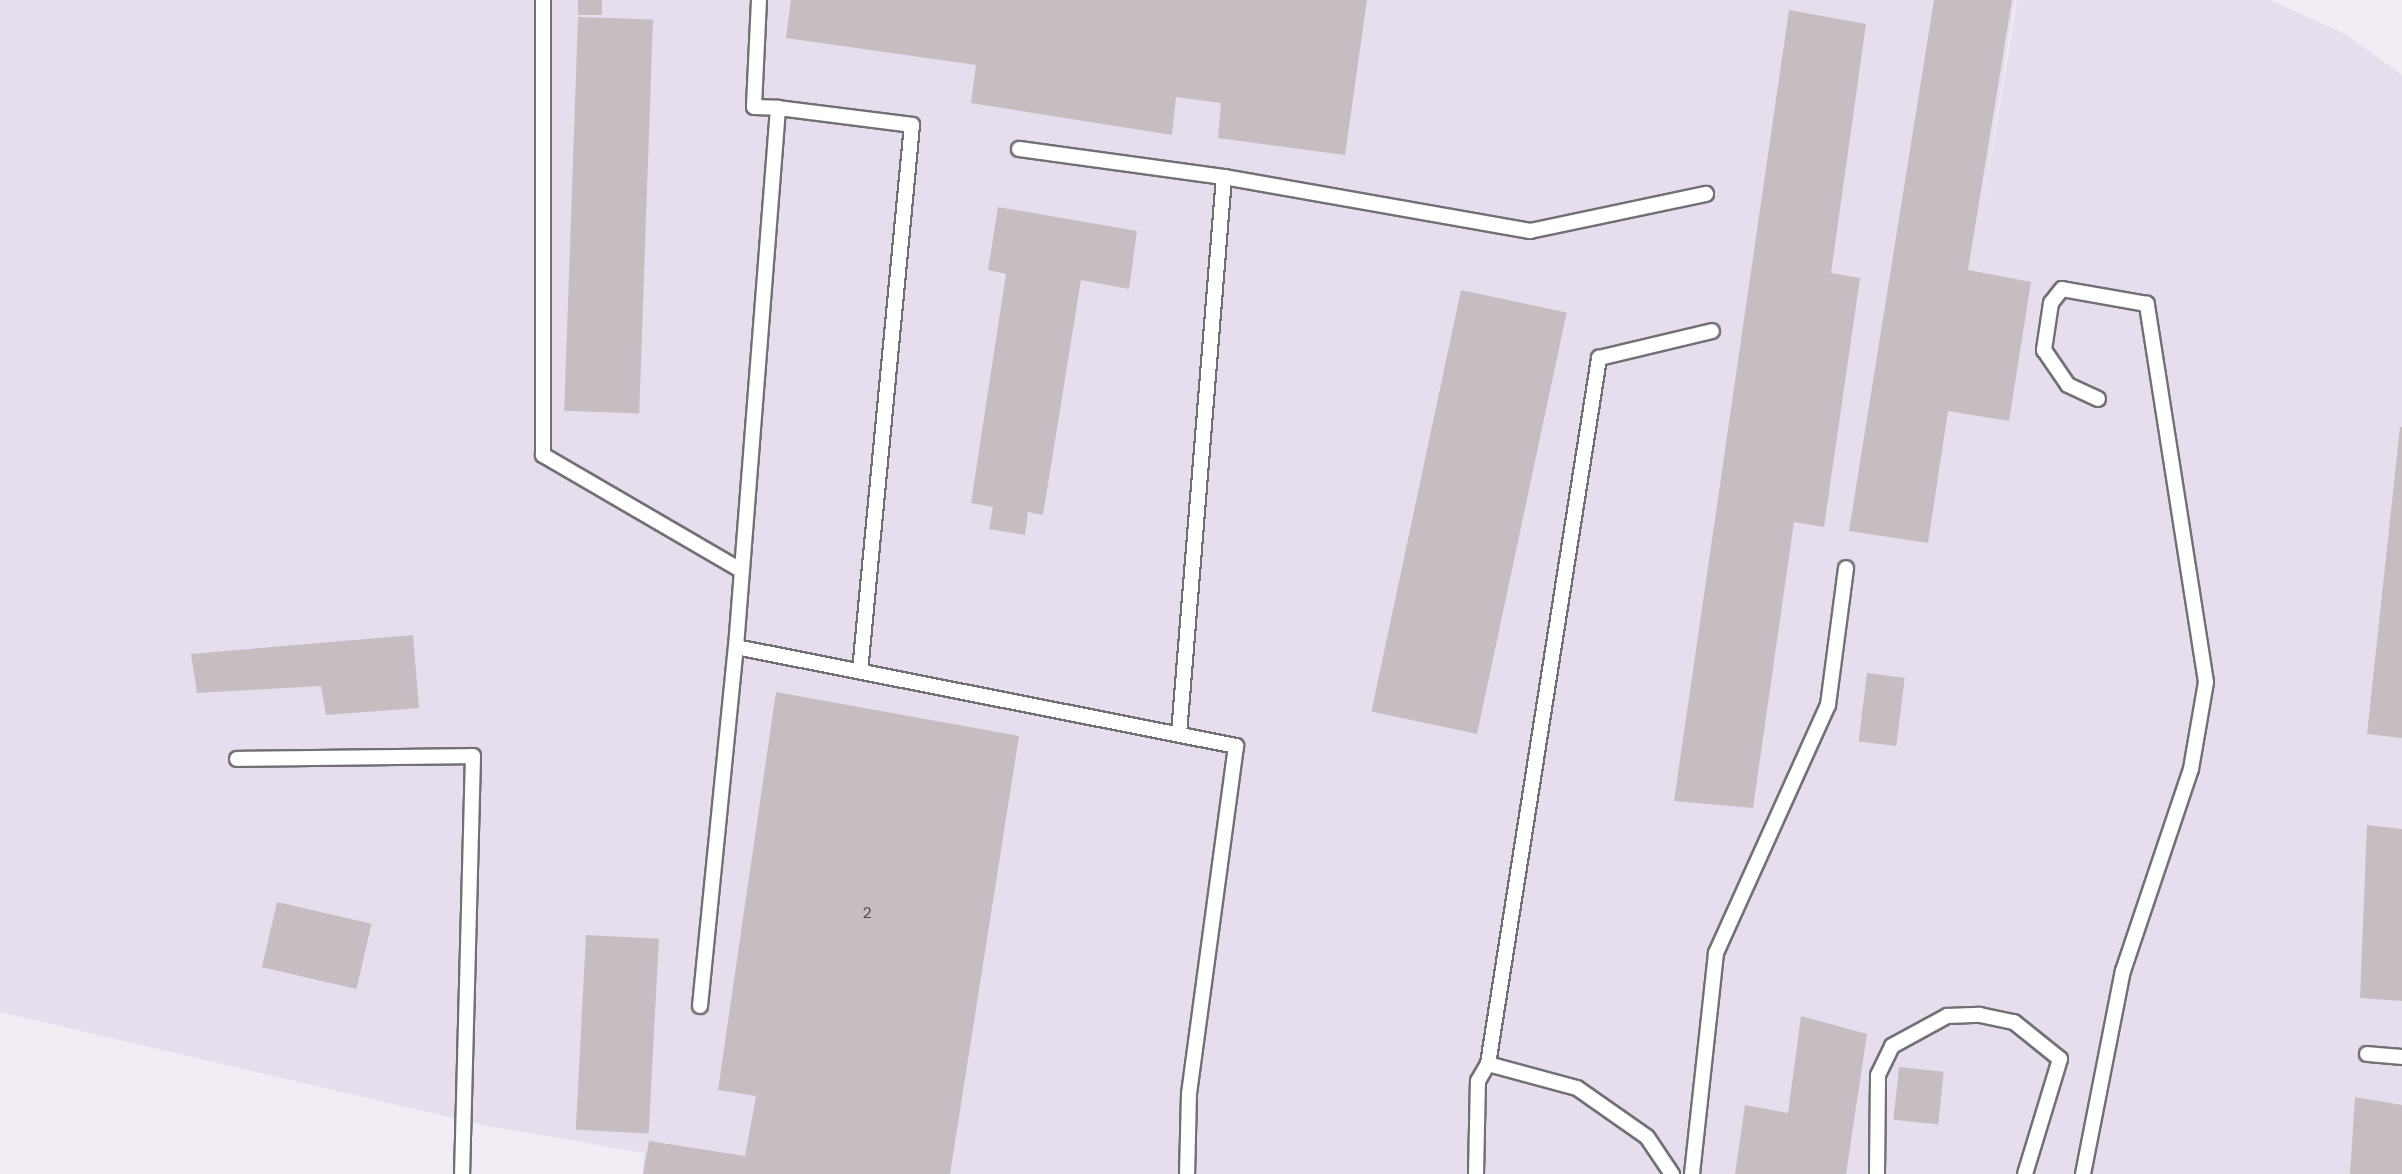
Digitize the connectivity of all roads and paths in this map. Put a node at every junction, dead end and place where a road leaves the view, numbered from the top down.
1 (543, 0) edge
2 (759, 0) edge
3 (778, 108) junction
4 (1019, 149) dead end
5 (1224, 177) junction
6 (1706, 194) dead end
7 (1712, 331) dead end
8 (2098, 399) dead end
9 (1846, 568) dead end
10 (742, 571) junction
11 (736, 647) junction
12 (860, 671) junction
13 (1179, 734) junction
14 (237, 759) dead end
15 (700, 1006) dead end
16 (2367, 1054) dead end
17 (2402, 1057) edge
18 (1488, 1064) junction
19 (462, 1174) edge
20 (1187, 1174) edge
21 (1476, 1174) edge
22 (1672, 1174) edge
23 (1692, 1174) edge
24 (1877, 1174) edge
25 (2025, 1174) edge
26 (2083, 1174) edge

1 - 10 lane
2 - 3 lane
3 - 10 lane
3 - 12 lane
4 - 5 lane
5 - 6 lane
5 - 13 lane
7 - 18 lane
8 - 26 lane
9 - 23 lane
10 - 11 lane
11 - 12 lane
11 - 15 lane
12 - 13 lane
13 - 20 lane
14 - 19 lane
16 - 17 lane
18 - 21 lane
18 - 22 lane
24 - 25 lane

